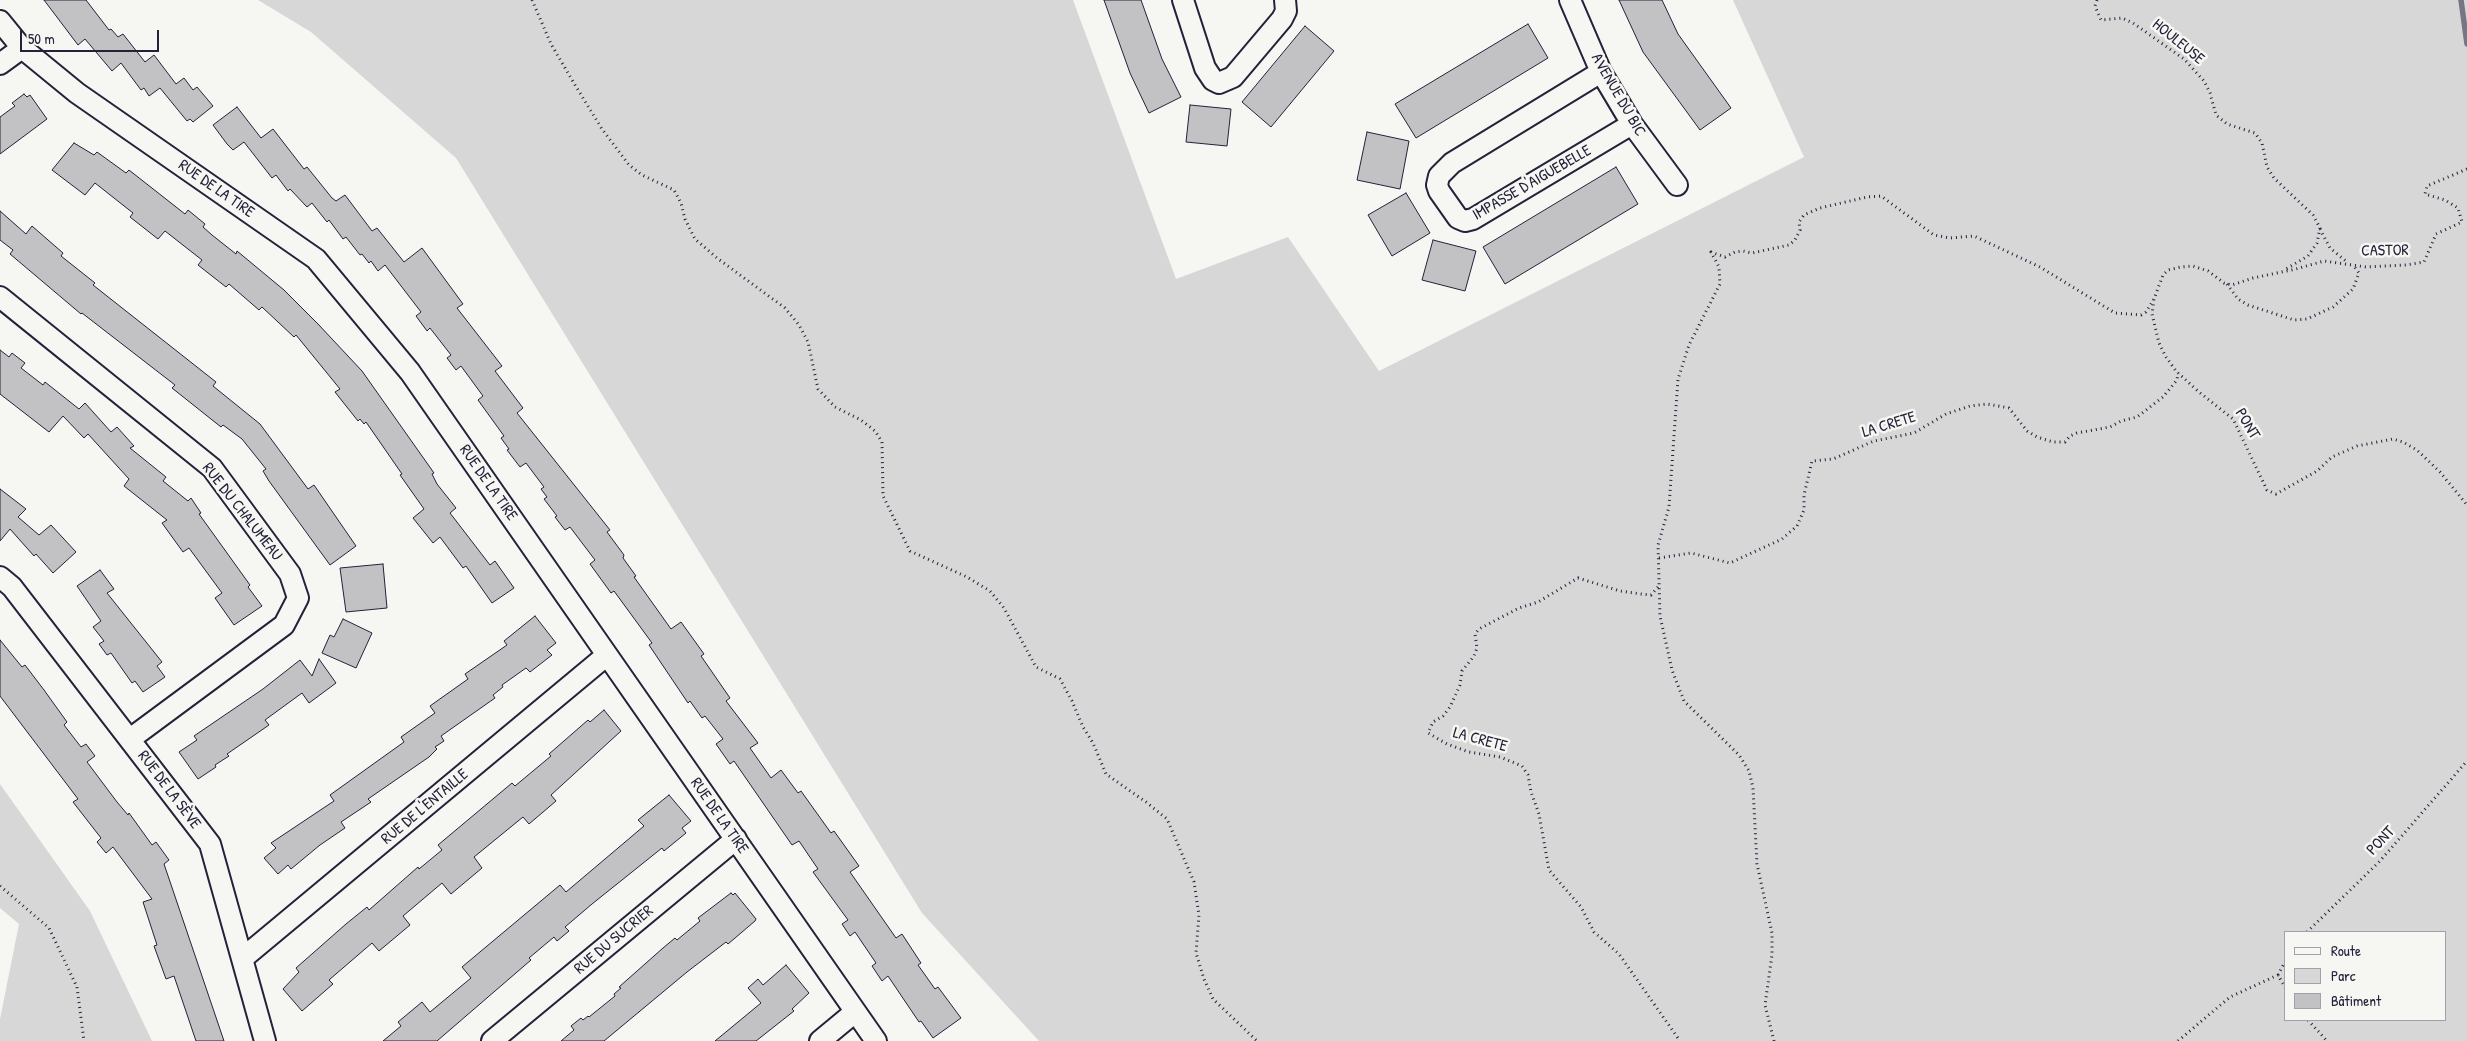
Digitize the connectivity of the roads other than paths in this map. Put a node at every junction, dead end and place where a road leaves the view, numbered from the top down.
1 (1182, 0) edge
2 (1285, 0) edge
3 (1570, 0) edge
4 (0, 21) edge
5 (22, 48) junction
6 (0, 64) edge
7 (1601, 72) junction
8 (1632, 124) junction
9 (1677, 185) dead end
10 (0, 297) edge
11 (0, 577) edge
12 (606, 655) junction
13 (130, 739) junction
14 (736, 839) junction
15 (243, 958) junction
16 (855, 1012) junction
17 (265, 1041) edge
18 (492, 1041) edge
19 (820, 1041) edge
20 (876, 1041) edge

1 - 2 street
3 - 7 street, AVENUE DU BIC
4 - 5 street, RUE DE LA TIRE
5 - 6 street
5 - 12 street, RUE DE LA TIRE
7 - 8 street, AVENUE DU BIC
7 - 8 street, IMPASSE D'AIGUEBELLE
8 - 9 street, AVENUE DU BIC
10 - 13 street, RUE DU CHALUMEAU
11 - 13 street, RUE DE LA SÈVE
12 - 14 street, RUE DE LA TIRE
12 - 15 street, RUE DE L'ENTAILLE
13 - 15 street, RUE DE LA SÈVE
14 - 16 street, RUE DE LA TIRE
14 - 18 street, RUE DU SUCRIER
15 - 17 street, RUE DE LA SÈVE
16 - 19 street
16 - 20 street, RUE DE LA TIRE

